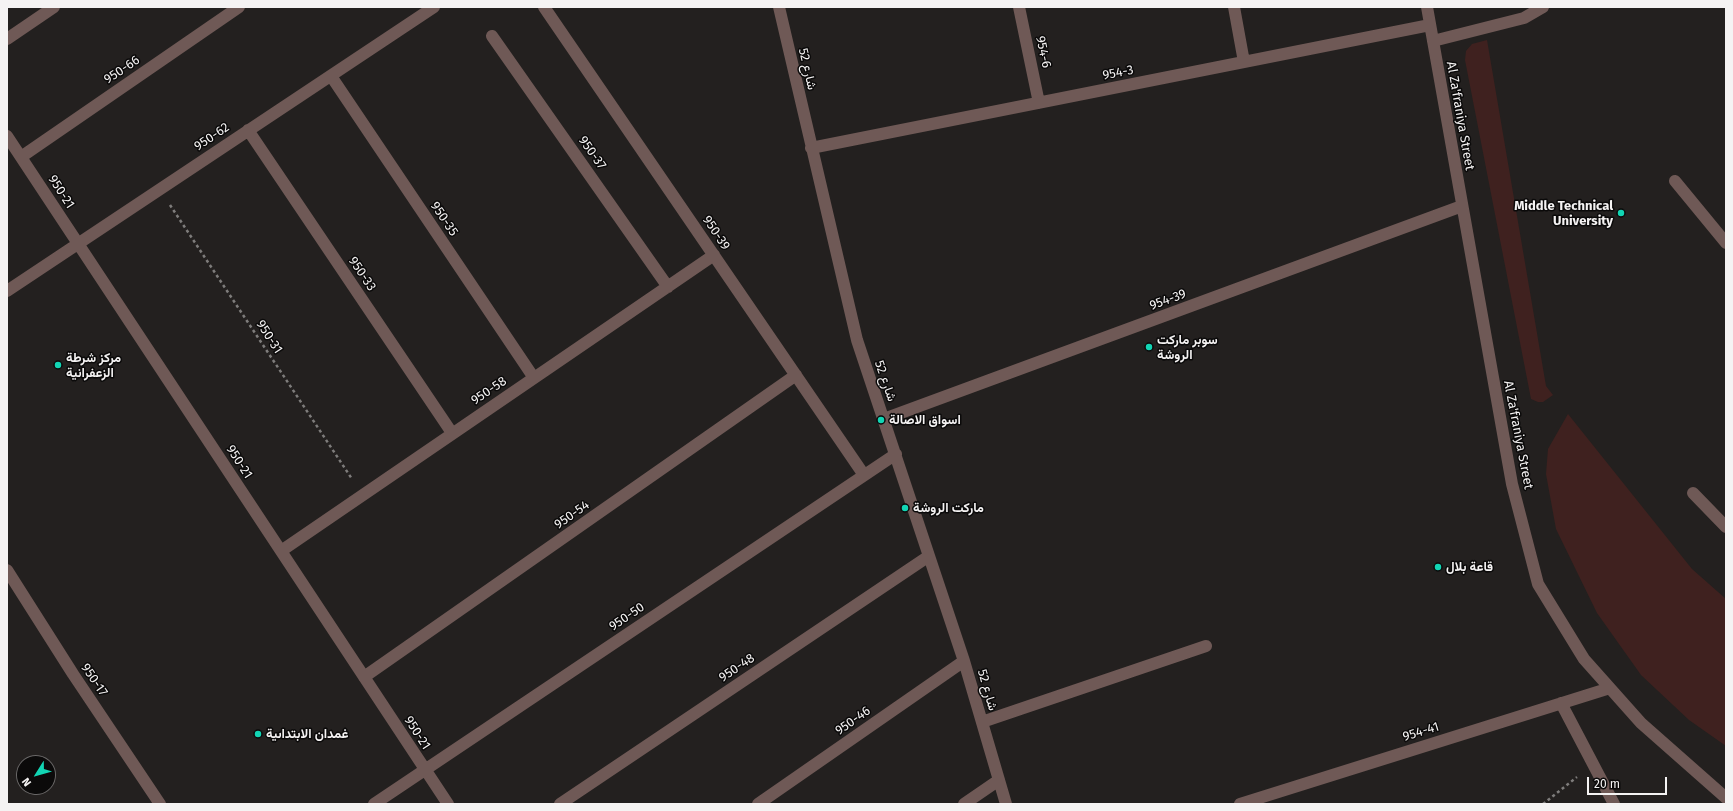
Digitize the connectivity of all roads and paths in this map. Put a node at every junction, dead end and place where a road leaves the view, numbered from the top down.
1 (54, 7) edge
2 (239, 7) edge
3 (434, 7) edge
4 (544, 7) edge
5 (778, 7) edge
6 (1019, 7) edge
7 (1234, 7) edge
8 (1427, 7) edge
9 (1543, 7) edge
10 (1430, 25) junction
11 (492, 36) dead end
12 (7, 39) edge
13 (1433, 41) junction
14 (1244, 62) junction
15 (331, 76) junction
16 (1039, 103) junction
17 (248, 130) junction
18 (7, 136) edge
19 (811, 148) junction
20 (21, 157) junction
21 (1675, 181) dead end
22 (160, 189) junction
23 (1462, 206) junction
24 (1726, 243) edge
25 (78, 244) junction
26 (714, 255) junction
27 (668, 287) junction
28 (7, 291) edge
29 (796, 375) junction
30 (534, 378) junction
31 (884, 419) junction
32 (452, 433) junction
33 (896, 454) junction
34 (864, 475) junction
35 (1693, 493) dead end
36 (362, 495) junction
37 (1726, 527) edge
38 (281, 550) junction
39 (929, 556) junction
40 (7, 570) edge
41 (1206, 646) dead end
42 (964, 661) junction
43 (364, 677) junction
44 (1610, 688) junction
45 (1561, 703) junction
46 (982, 722) junction
47 (1593, 764) junction
48 (425, 770) junction
49 (1000, 780) junction
50 (1726, 798) edge
51 (160, 804) edge
52 (374, 804) edge
53 (448, 804) edge
54 (560, 804) edge
55 (758, 804) edge
56 (964, 804) edge
57 (1006, 804) edge
58 (1240, 804) edge
59 (1544, 804) edge
60 (1614, 804) edge

1 - 12 street
2 - 20 street, 950-66
3 - 15 street, 950-62
4 - 26 street, 950-39
5 - 19 street, شارع 52
6 - 16 street, 954-6
7 - 14 street
8 - 10 street, Al Za'franiya Street
9 - 13 street
10 - 13 street, Al Za'franiya Street
10 - 14 street, 954-3
11 - 27 street, 950-37
13 - 23 street, Al Za'franiya Street
14 - 16 street, 954-3
15 - 17 street, 950-62
15 - 30 street, 950-35
16 - 19 street, 954-3
17 - 22 street, 950-62
17 - 32 street, 950-33
18 - 20 street, 950-21
19 - 31 street, شارع 52
20 - 25 street, 950-21
21 - 24 street
22 - 25 street, 950-62
22 - 36 path, 950-31
23 - 31 street, 954-39
23 - 44 street, Al Za'franiya Street
25 - 28 street, 950-62
25 - 38 street, 950-21
26 - 27 street, 950-58
26 - 29 street, 950-39
27 - 30 street, 950-58
29 - 34 street, 950-39
29 - 43 street, 950-54
30 - 32 street, 950-58
31 - 33 street, شارع 52
32 - 36 street, 950-58
33 - 34 street, 950-50
33 - 39 street, شارع 52
34 - 48 street, 950-50
35 - 37 street
36 - 38 street, 950-58
38 - 43 street, 950-21
39 - 42 street, شارع 52
39 - 54 street, 950-48
40 - 51 street, 950-17
41 - 46 street
42 - 46 street, شارع 52
42 - 55 street, 950-46
43 - 48 street, 950-21
44 - 45 street, 954-41
44 - 50 street, Al Za'franiya Street
45 - 47 street
45 - 58 street, 954-41
46 - 49 street, شارع 52
47 - 59 path
47 - 60 street
48 - 52 street, 950-50
48 - 53 street, 950-21
49 - 56 street
49 - 57 street, شارع 52

